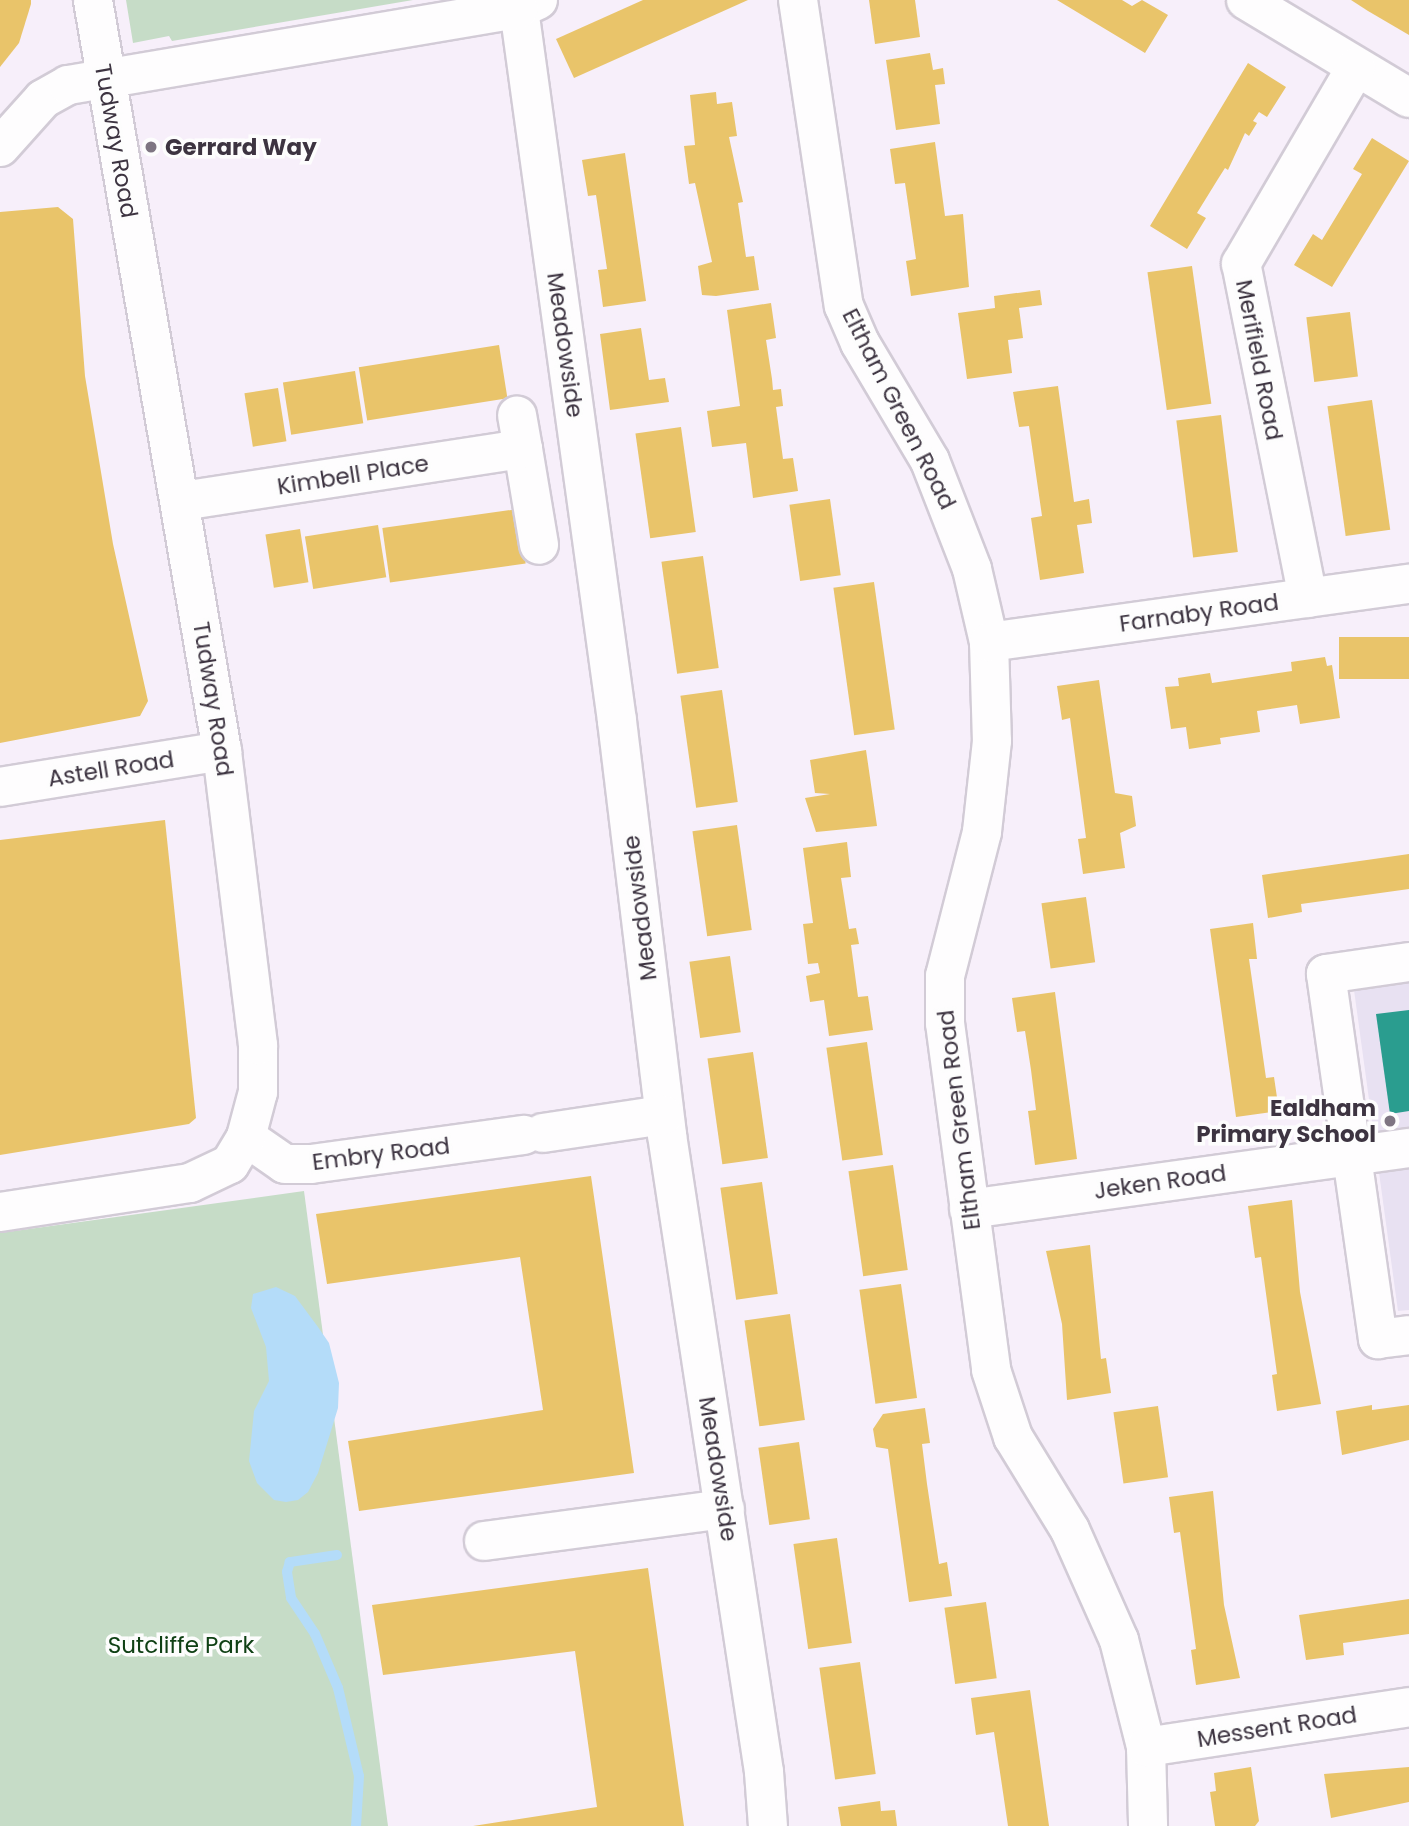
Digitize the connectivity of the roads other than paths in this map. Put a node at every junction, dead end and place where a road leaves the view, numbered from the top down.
1 (93, 0) edge
2 (798, 0) edge
3 (1246, 0) edge
4 (528, 5) edge
5 (1356, 67) junction
6 (105, 79) junction
7 (1409, 99) edge
8 (0, 147) edge
9 (182, 501) junction
10 (539, 545) dead end
11 (1409, 584) edge
12 (1308, 598) junction
13 (989, 642) junction
14 (222, 751) junction
15 (0, 787) edge
16 (1409, 962) edge
17 (664, 1115) junction
18 (246, 1137) junction
19 (1409, 1148) edge
20 (1352, 1155) junction
21 (969, 1209) junction
22 (0, 1212) edge
23 (1409, 1335) edge
24 (725, 1509) junction
25 (484, 1541) dead end
26 (1409, 1707) edge
27 (1146, 1748) junction
28 (768, 1826) edge
29 (1148, 1826) edge

1 - 6 street, Tudway Road
2 - 13 street, Eltham Green Road
3 - 5 street
4 - 6 street
4 - 17 street, Meadowside
5 - 7 street
5 - 12 street, Merifield Road
6 - 8 street
6 - 9 street, Tudway Road
9 - 10 street, Kimbell Place
9 - 14 street, Tudway Road
11 - 12 street, Farnaby Road
12 - 13 street, Farnaby Road
13 - 21 street, Eltham Green Road
14 - 15 street, Astell Road
14 - 18 street, Tudway Road
16 - 20 street
17 - 18 street, Embry Road
17 - 24 street, Meadowside
18 - 22 street, Tudway Road
19 - 20 street, Jeken Road
20 - 21 street, Jeken Road
20 - 23 street
21 - 27 street, Eltham Green Road
24 - 25 street
24 - 28 street, Meadowside
26 - 27 street, Messent Road
27 - 29 street, Eltham Green Road

